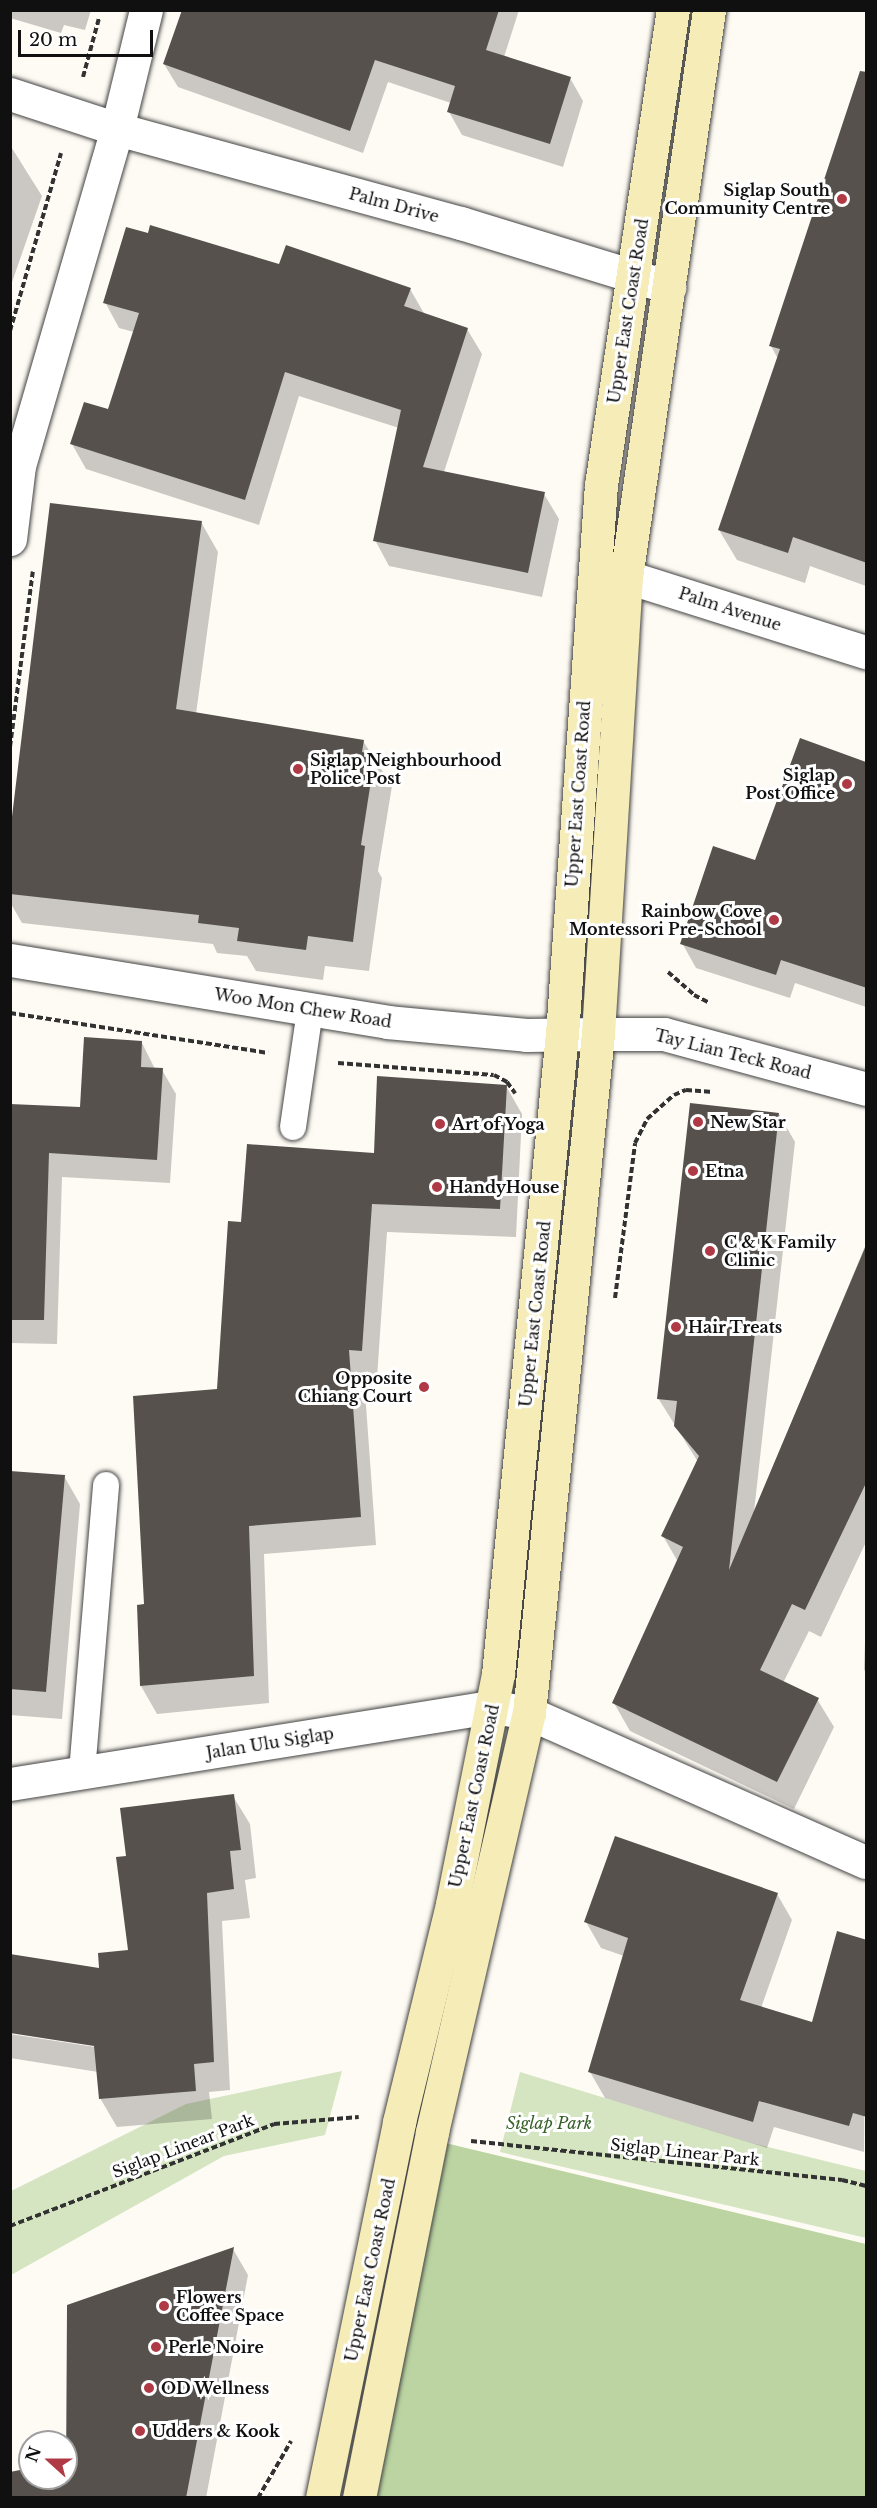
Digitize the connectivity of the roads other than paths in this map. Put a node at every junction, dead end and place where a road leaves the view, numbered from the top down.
1 (146, 10) edge
2 (674, 10) edge
3 (709, 10) edge
4 (10, 94) edge
5 (117, 129) junction
6 (635, 277) junction
7 (669, 287) junction
8 (10, 539) edge
9 (594, 566) junction
10 (626, 577) junction
11 (867, 652) edge
12 (10, 960) edge
13 (310, 1010) junction
14 (562, 1034) junction
15 (598, 1034) junction
16 (867, 1089) edge
17 (293, 1127) dead end
18 (106, 1485) dead end
19 (493, 1707) junction
20 (529, 1713) junction
21 (82, 1772) junction
22 (10, 1784) edge
23 (867, 1862) edge
24 (322, 2498) edge
25 (359, 2498) edge

1 - 5 street
2 - 6 main road, Upper East Coast Road
3 - 7 main road, Upper East Coast Road
4 - 5 street, Palm Drive
5 - 6 street, Palm Drive
5 - 8 street
6 - 7 street, Palm Drive
6 - 9 main road, Upper East Coast Road
7 - 10 main road, Upper East Coast Road
9 - 10 street, Palm Avenue
9 - 14 main road, Upper East Coast Road
10 - 11 street, Palm Avenue
10 - 15 main road, Upper East Coast Road
12 - 13 street, Woo Mon Chew Road
13 - 14 street, Woo Mon Chew Road
13 - 17 lane
14 - 15 street, Woo Mon Chew Road
14 - 19 main road, Upper East Coast Road
15 - 16 street, Tay Lian Teck Road
15 - 20 main road, Upper East Coast Road
18 - 21 lane
19 - 20 street, Jalan Ulu Siglap
19 - 21 street, Jalan Ulu Siglap
19 - 24 main road, Upper East Coast Road
20 - 23 street
20 - 25 main road, Upper East Coast Road
21 - 22 street, Jalan Ulu Siglap

